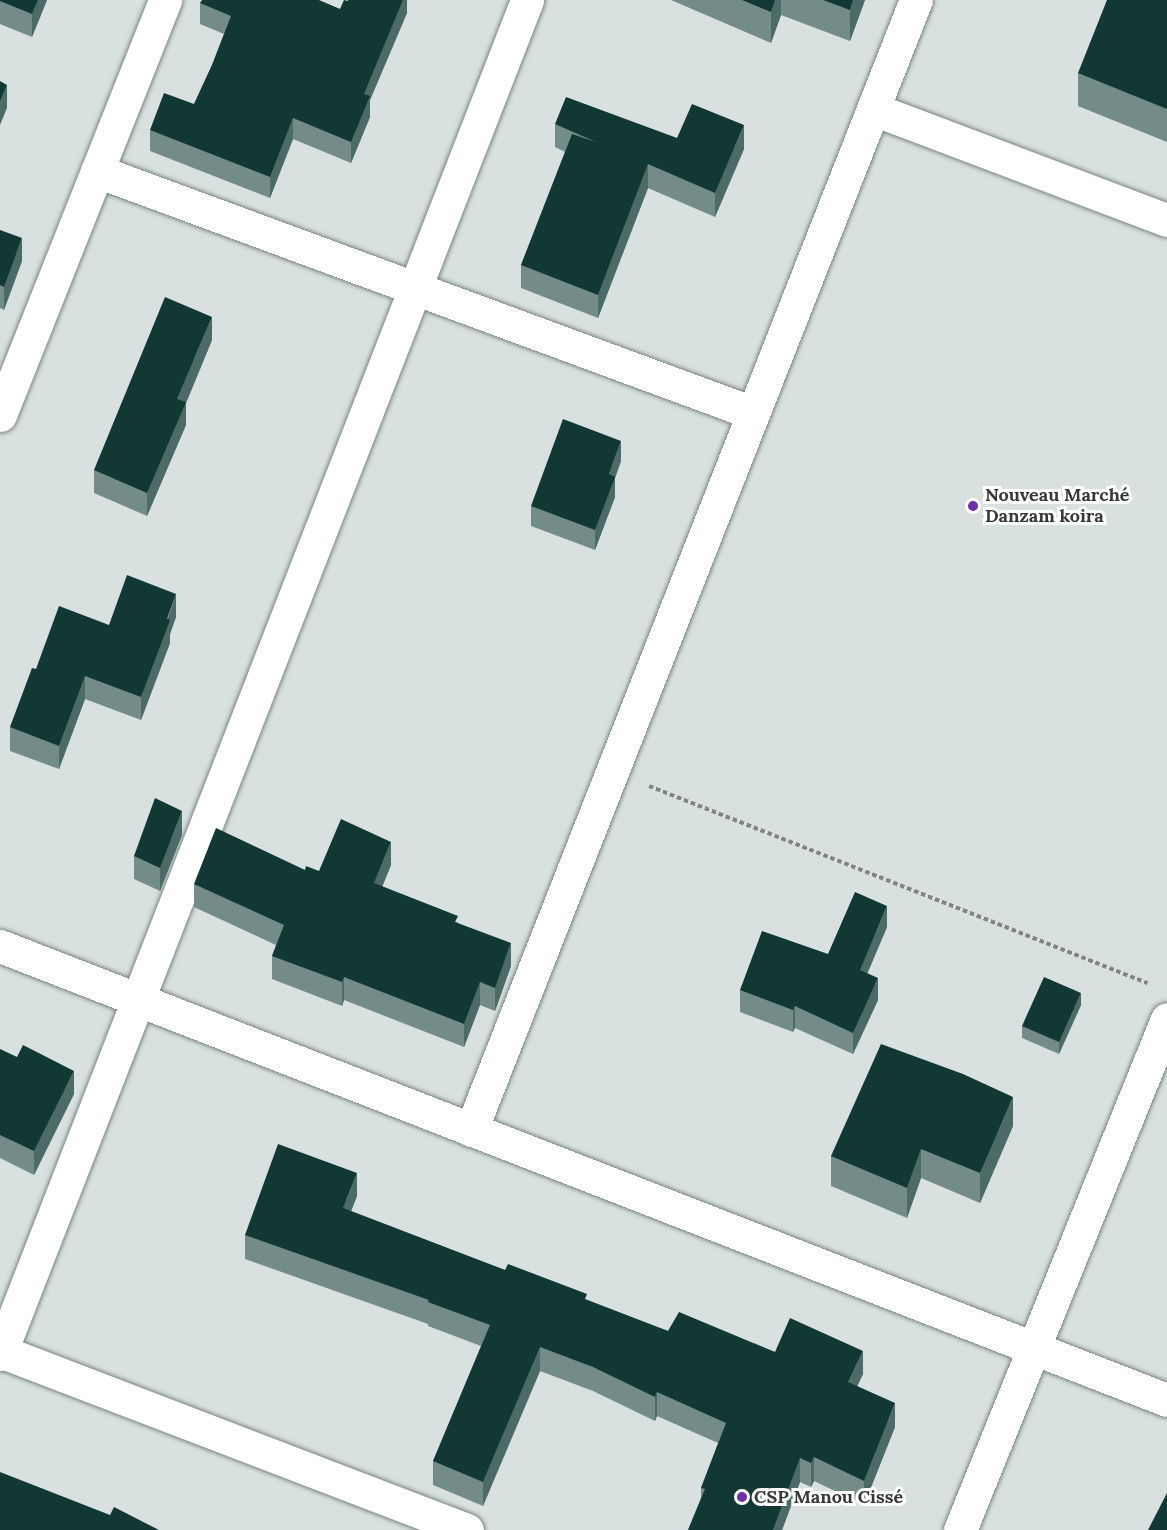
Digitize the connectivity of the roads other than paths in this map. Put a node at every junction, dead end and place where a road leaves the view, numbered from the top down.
1 (165, 0) edge
2 (527, 0) edge
3 (916, 0) edge
4 (873, 109) junction
5 (97, 171) junction
6 (1167, 220) edge
7 (414, 288) junction
8 (753, 413) junction
9 (0, 415) edge
10 (0, 946) edge
11 (138, 1000) junction
12 (1167, 1019) edge
13 (471, 1130) junction
14 (1034, 1350) junction
15 (0, 1352) edge
16 (1167, 1400) edge
17 (467, 1530) edge
18 (960, 1530) edge

1 - 5 street
2 - 7 street
3 - 4 street
4 - 6 street
4 - 8 street
5 - 7 street
5 - 9 street
7 - 8 street
7 - 11 street
8 - 13 street
10 - 11 street
11 - 13 street
11 - 15 street
12 - 14 street
13 - 14 street
14 - 16 street
14 - 18 street
15 - 17 street

